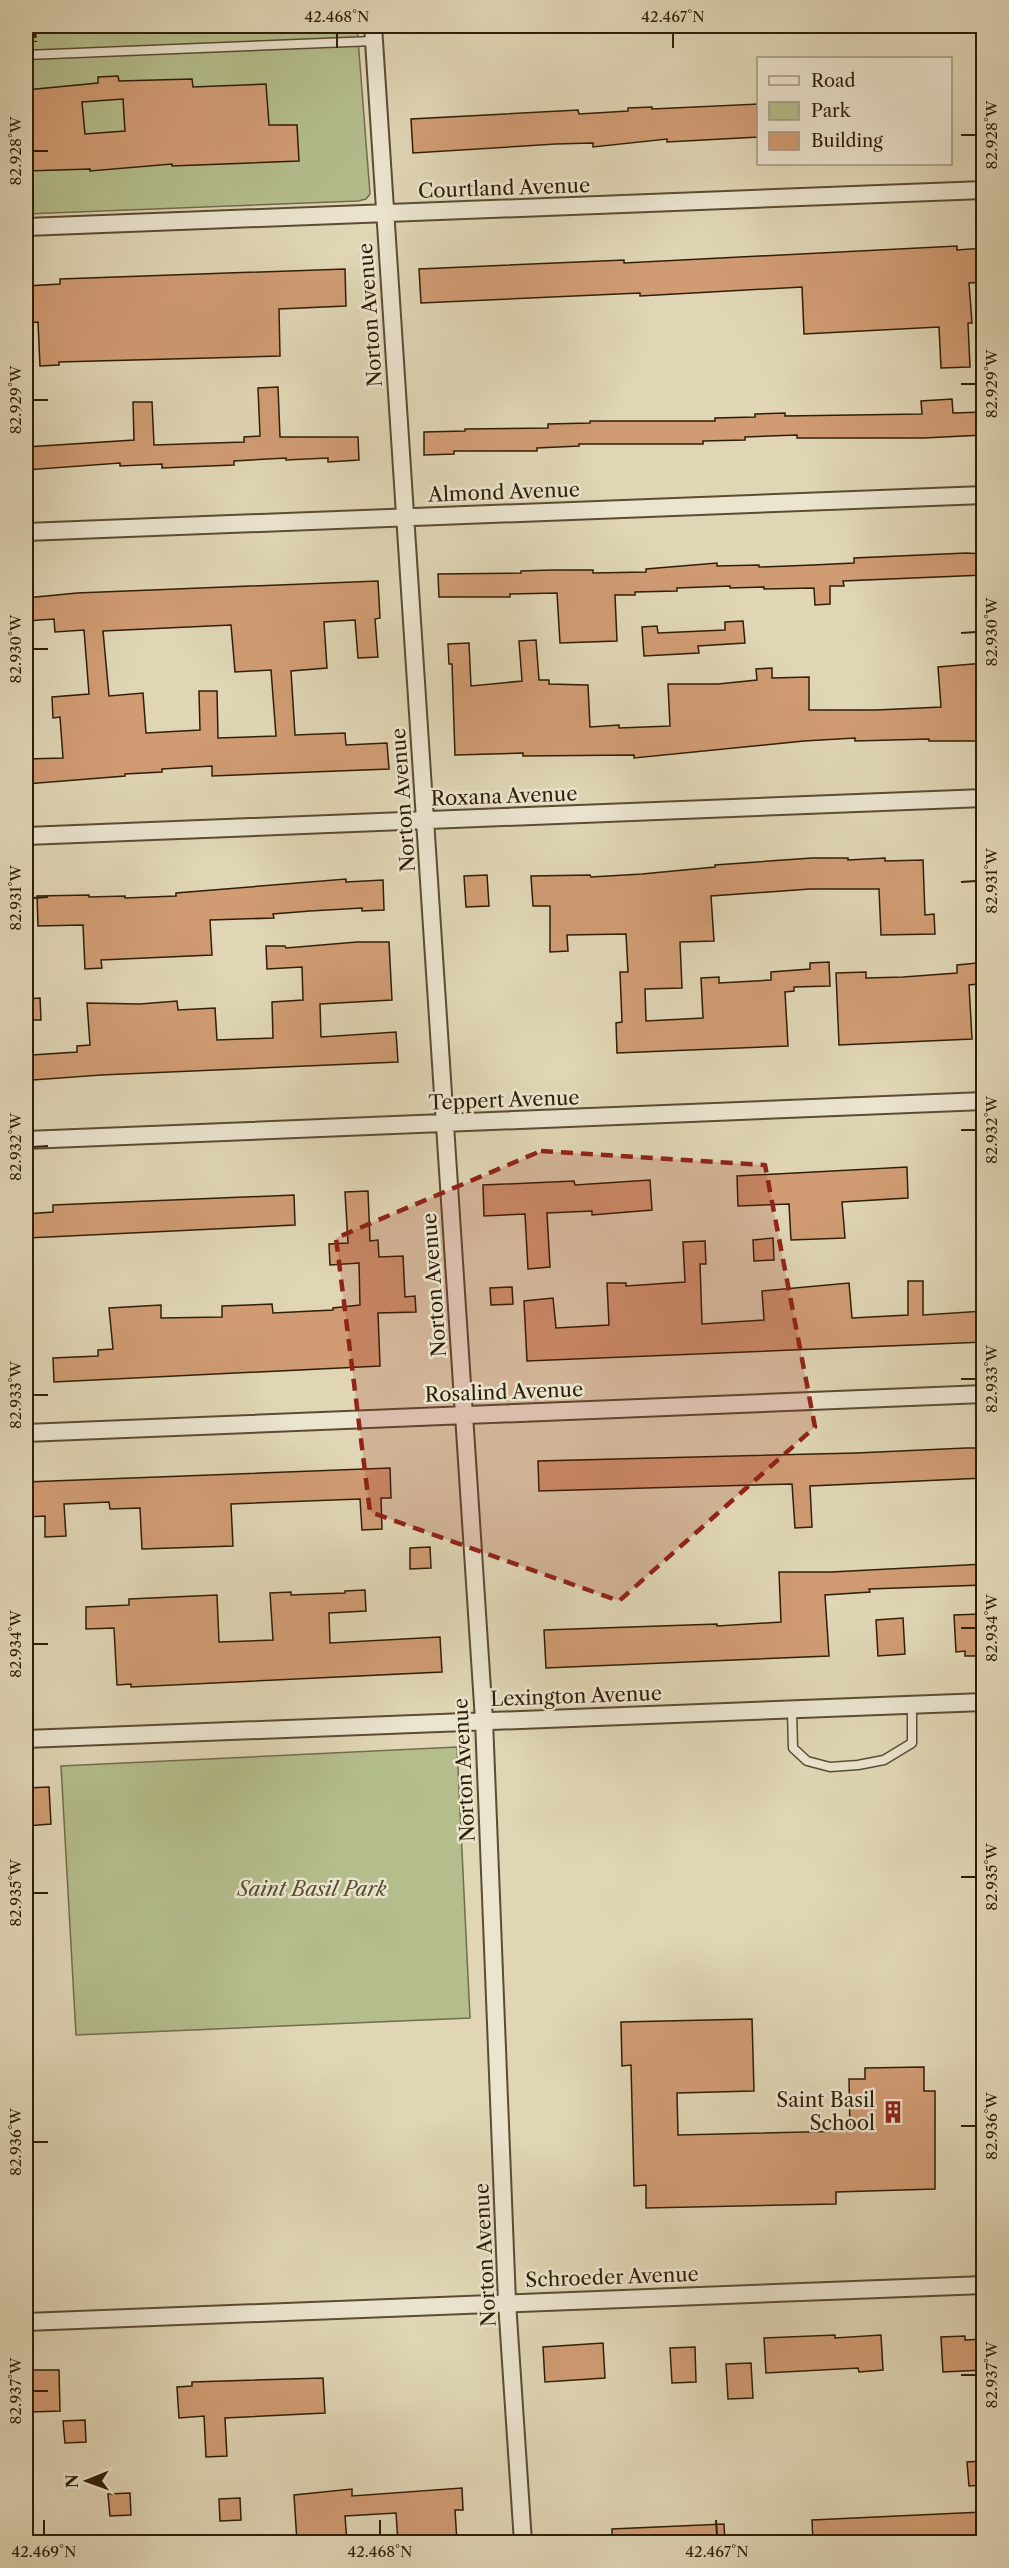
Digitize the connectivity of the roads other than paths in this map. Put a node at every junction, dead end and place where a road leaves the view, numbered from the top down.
1 (373, 33) edge
2 (26, 55) edge
3 (984, 190) edge
4 (384, 213) junction
5 (26, 227) edge
6 (984, 495) edge
7 (405, 517) junction
8 (26, 532) edge
9 (984, 798) edge
10 (425, 819) junction
11 (26, 836) edge
12 (984, 1101) edge
13 (444, 1124) junction
14 (26, 1140) edge
15 (984, 1394) edge
16 (464, 1414) junction
17 (26, 1433) edge
18 (984, 1702) edge
19 (912, 1705) junction
20 (792, 1711) junction
21 (484, 1720) junction
22 (26, 1739) edge
23 (984, 2285) edge
24 (507, 2302) junction
25 (26, 2322) edge
26 (523, 2542) edge

1 - 2 lane
1 - 4 street, Norton Avenue
3 - 4 street, Courtland Avenue
4 - 5 street, Courtland Avenue
4 - 7 street, Norton Avenue
6 - 7 street, Almond Avenue
7 - 8 street, Almond Avenue
7 - 10 street, Norton Avenue
9 - 10 street, Roxana Avenue
10 - 11 street, Roxana Avenue
10 - 13 street, Norton Avenue
12 - 13 street, Teppert Avenue
13 - 14 street, Teppert Avenue
13 - 16 street, Norton Avenue
15 - 16 street, Rosalind Avenue
16 - 17 street, Rosalind Avenue
16 - 21 street, Norton Avenue
18 - 19 street, Lexington Avenue
19 - 20 street, Lexington Avenue
19 - 20 lane
20 - 21 street, Lexington Avenue
21 - 22 street, Lexington Avenue
21 - 24 street, Norton Avenue
23 - 24 street, Schroeder Avenue
24 - 25 street, Schroeder Avenue
24 - 26 street, Norton Avenue

